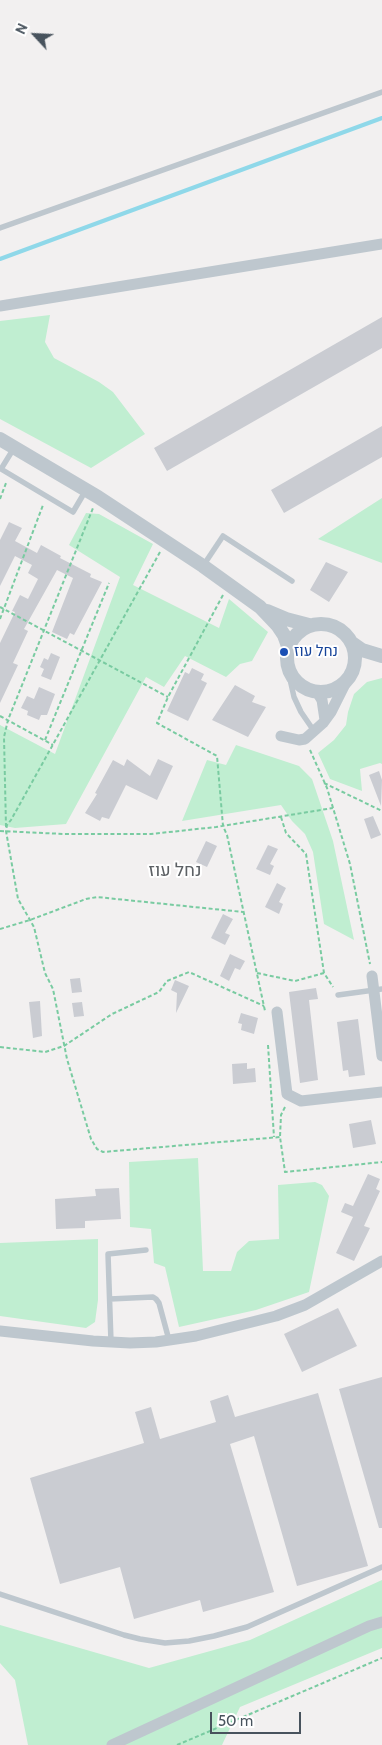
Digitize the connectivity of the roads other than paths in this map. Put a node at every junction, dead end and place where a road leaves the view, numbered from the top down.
1 (382, 92) edge
2 (0, 228) edge
3 (382, 244) edge
4 (0, 306) edge
5 (0, 440) edge
6 (14, 448) junction
7 (92, 493) junction
8 (203, 566) junction
9 (292, 581) dead end
10 (260, 607) junction
11 (309, 625) junction
12 (352, 643) junction
13 (288, 646) junction
14 (382, 657) edge
15 (287, 666) junction
16 (350, 676) junction
17 (317, 692) junction
18 (325, 720) junction
19 (310, 735) junction
20 (281, 736) dead end
21 (372, 976) road end
22 (378, 990) edge
23 (338, 995) road end
24 (271, 1013) road end
25 (382, 1056) edge
26 (382, 1092) edge
27 (146, 1250) dead end
28 (382, 1261) edge
29 (110, 1299) junction
30 (0, 1331) edge
31 (169, 1340) junction
32 (111, 1342) junction
33 (382, 1567) edge
34 (0, 1594) edge
35 (382, 1622) edge
36 (112, 1745) edge

1 - 2 lane
3 - 4 street
5 - 6 street
6 - 7 street
6 - 7 lane
7 - 8 street
8 - 9 lane
8 - 10 street
10 - 11 street
10 - 13 street
11 - 12 street
11 - 13 street
12 - 14 street
12 - 16 street
13 - 15 street
14 - 16 street
15 - 17 street
15 - 19 lane
16 - 17 street
16 - 18 street
17 - 18 street
18 - 19 street
19 - 20 street
21 - 22 street
22 - 23 lane
22 - 25 street
24 - 26 street
27 - 29 lane
28 - 31 street
29 - 31 lane
29 - 32 lane
30 - 32 street
31 - 32 street
33 - 34 lane
35 - 36 street

